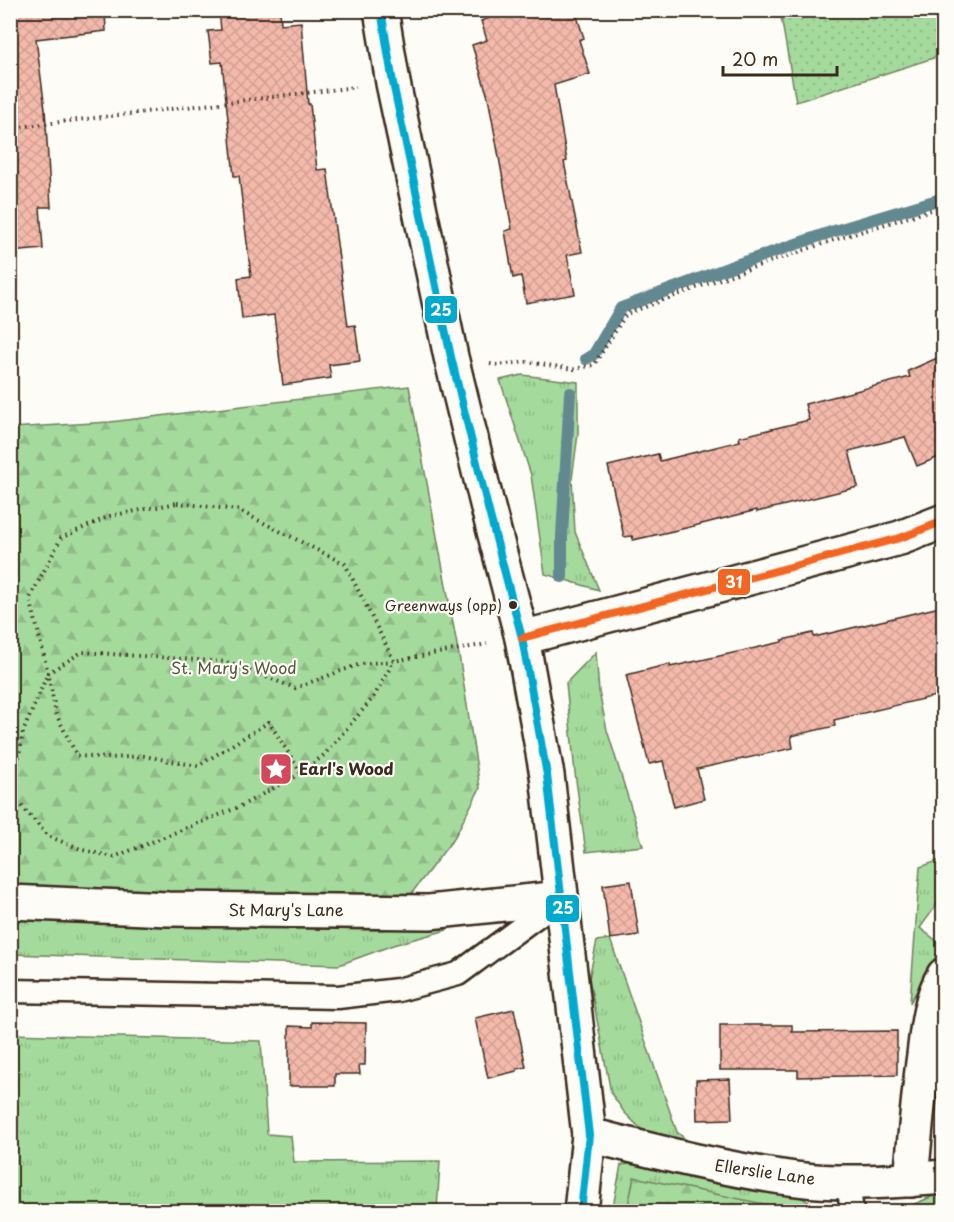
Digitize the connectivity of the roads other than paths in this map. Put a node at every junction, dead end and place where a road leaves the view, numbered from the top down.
1 (381, 10) edge
2 (944, 520) edge
3 (522, 638) junction
4 (561, 898) junction
5 (10, 902) edge
6 (944, 975) edge
7 (10, 991) edge
8 (590, 1135) junction
9 (944, 1177) edge
10 (911, 1180) junction
11 (850, 1197) edge
12 (581, 1212) edge

1 - 3 street
2 - 3 street
3 - 4 street
4 - 5 street, St Mary's Lane
4 - 7 lane
4 - 8 street
6 - 10 street
8 - 11 street, Ellerslie Lane
8 - 12 street
9 - 10 street, Ellerslie Lane
10 - 11 street, Ellerslie Lane

